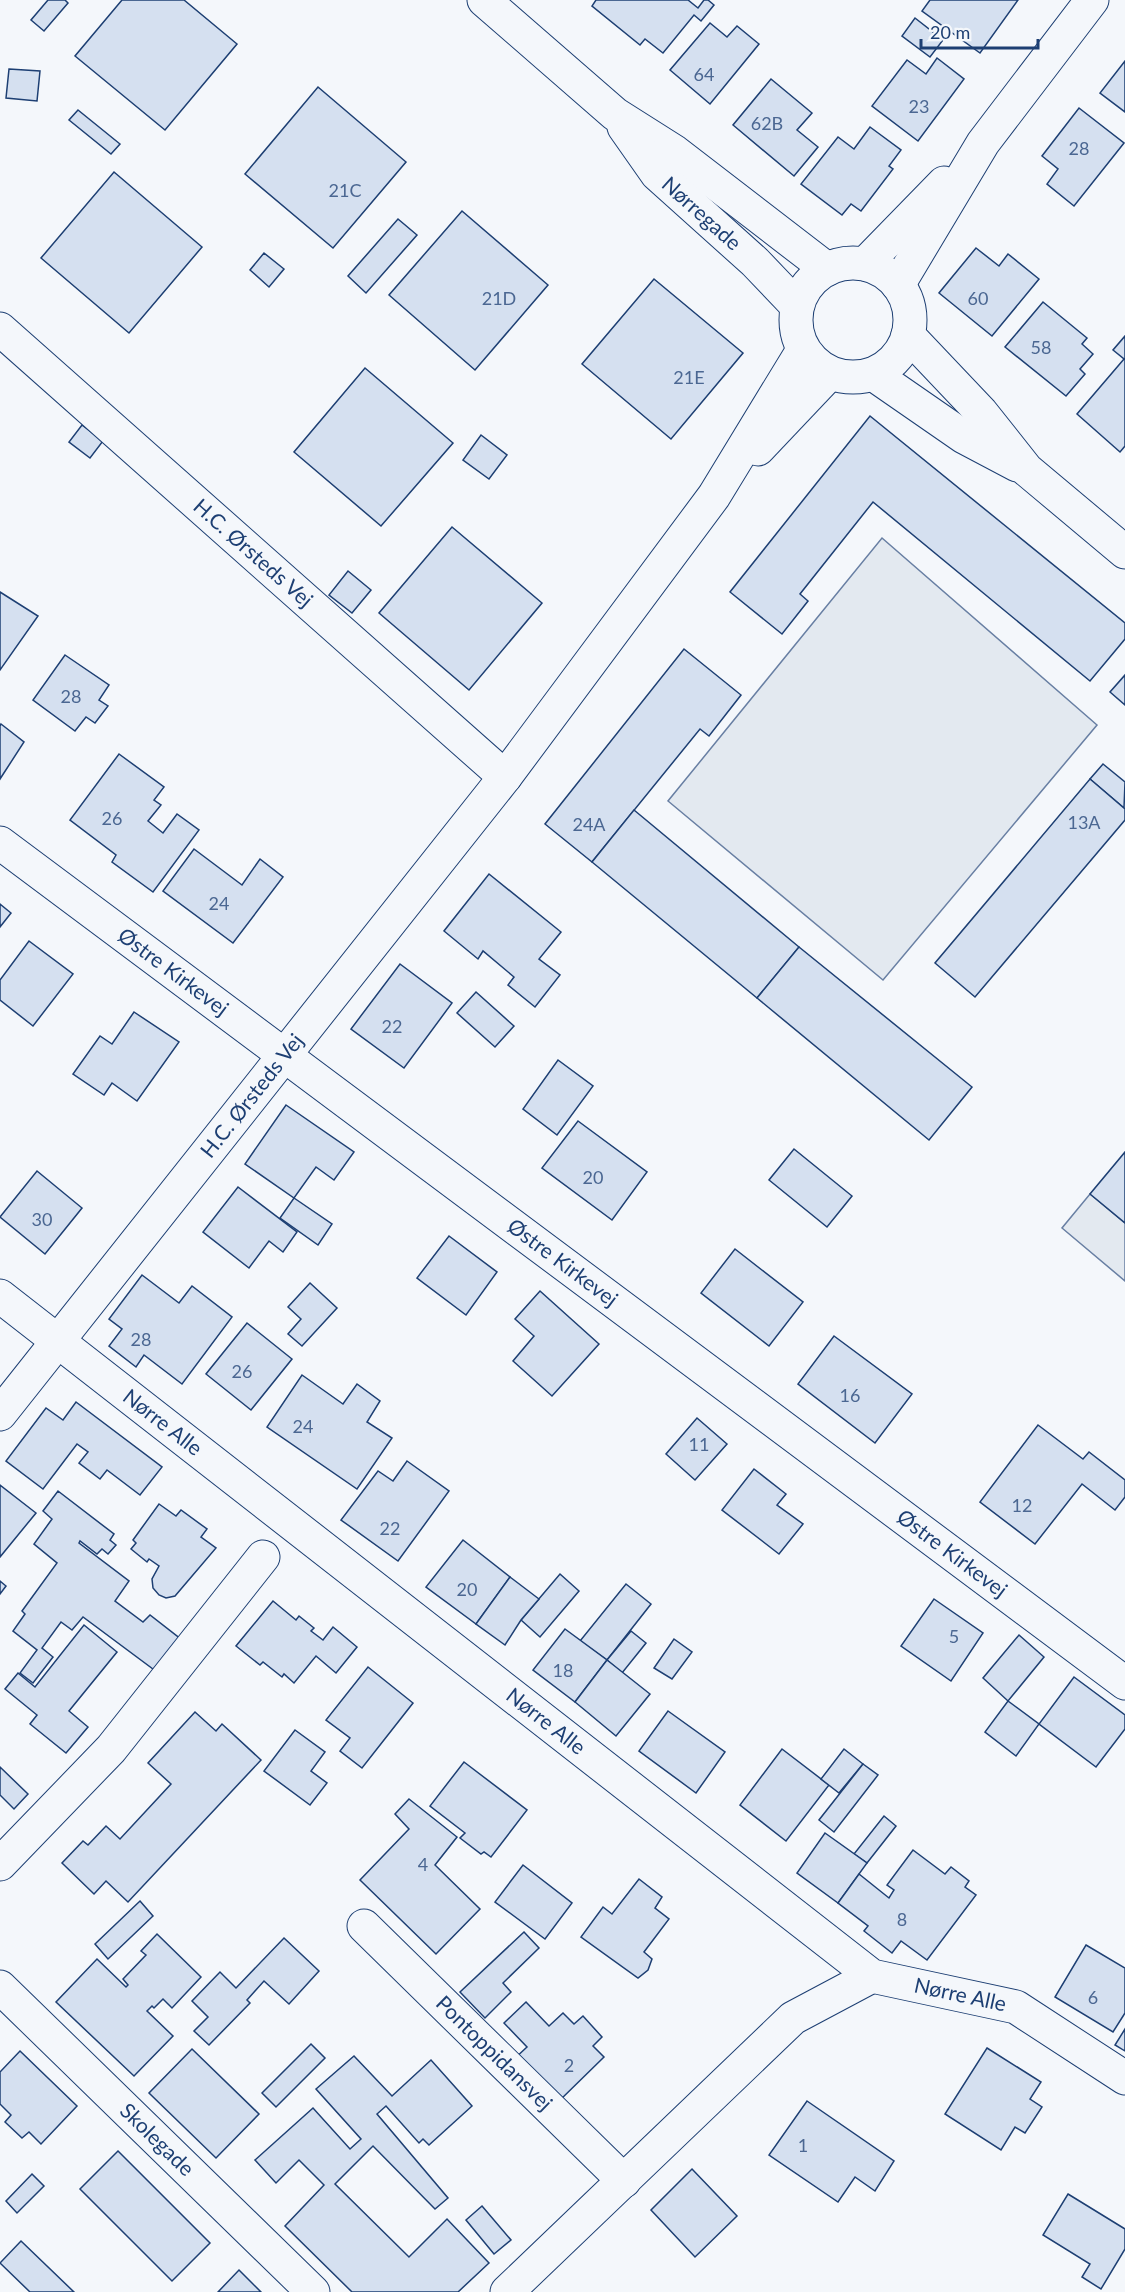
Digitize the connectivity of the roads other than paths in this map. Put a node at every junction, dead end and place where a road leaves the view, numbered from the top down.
1 (484, 0) edge
2 (1092, 0) edge
3 (615, 114) junction
4 (983, 143) junction
5 (865, 264) junction
6 (827, 269) junction
7 (898, 285) junction
8 (797, 306) junction
9 (0, 329) edge
10 (908, 335) junction
11 (803, 350) junction
12 (830, 373) junction
13 (873, 374) junction
14 (1027, 470) junction
15 (714, 496) junction
16 (1125, 552) edge
17 (505, 777) junction
18 (0, 843) edge
19 (284, 1056) junction
20 (0, 1296) edge
21 (58, 1341) junction
22 (0, 1414) edge
23 (263, 1557) dead end
24 (1125, 1683) edge
25 (0, 1864) edge
26 (364, 1926) dead end
27 (872, 1976) junction
28 (0, 1987) edge
29 (1125, 2078) edge
30 (624, 2181) junction
31 (313, 2292) edge
32 (507, 2292) edge

1 - 3 street, Nørregade
2 - 4 street
3 - 6 street, Nørregade
3 - 8 street, Nørregade
4 - 5 street
4 - 7 street
5 - 6 street
5 - 7 street
6 - 8 street
7 - 10 street
8 - 11 street
9 - 17 street, H.C. Ørsteds Vej
10 - 13 street
10 - 14 street
11 - 12 street
11 - 15 street, H.C. Ørsteds Vej
12 - 13 street
12 - 15 street, H.C. Ørsteds Vej
13 - 14 street
14 - 16 street
15 - 17 street, H.C. Ørsteds Vej
17 - 19 street, H.C. Ørsteds Vej
18 - 19 street, Østre Kirkevej
19 - 21 street, H.C. Ørsteds Vej
19 - 24 street, Østre Kirkevej
20 - 21 street, Nørre Alle
21 - 22 street, H.C. Ørsteds Vej
21 - 27 street, Nørre Alle
23 - 25 street
26 - 30 street, Pontoppidansvej
27 - 29 street, Nørre Alle
27 - 30 street
28 - 31 street, Skolegade
30 - 32 street

